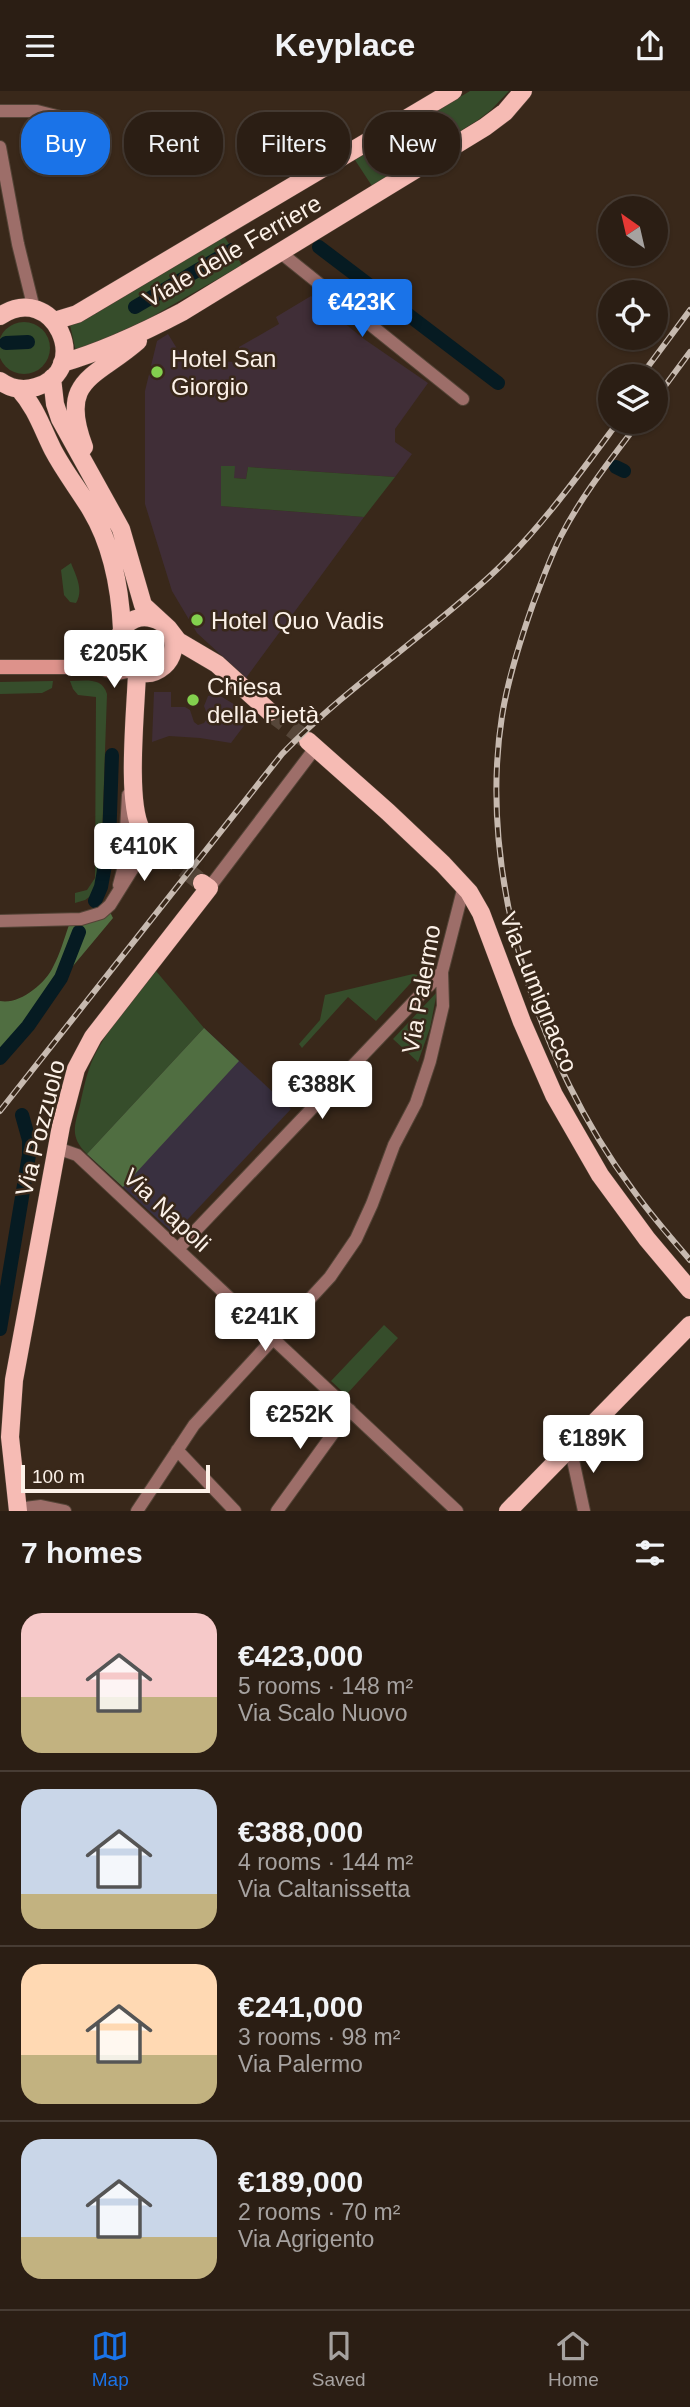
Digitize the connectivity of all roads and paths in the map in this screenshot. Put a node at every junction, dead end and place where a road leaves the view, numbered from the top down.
1 (453, 92) edge
2 (523, 92) edge
3 (0, 111) edge
4 (41, 112) edge
5 (0, 146) edge
6 (281, 253) junction
7 (34, 309) junction
8 (0, 316) edge
9 (54, 321) junction
10 (150, 329) junction
11 (62, 363) junction
12 (52, 379) junction
13 (0, 381) edge
14 (19, 389) junction
15 (463, 399) dead end
16 (102, 493) junction
17 (122, 629) junction
18 (167, 629) junction
19 (118, 653) junction
20 (0, 667) edge
21 (96, 667) junction
22 (135, 671) junction
23 (270, 712) tunnel mouth
24 (312, 744) joint
25 (133, 777) junction
26 (159, 849) joint
27 (206, 885) joint
28 (464, 886) junction
29 (114, 898) junction
30 (0, 921) edge
31 (442, 972) junction
32 (57, 1148) junction
33 (178, 1249) junction
34 (690, 1290) edge
35 (690, 1325) edge
36 (273, 1338) junction
37 (349, 1410) junction
38 (570, 1446) junction
39 (177, 1450) junction
40 (18, 1510) edge
41 (65, 1511) edge
42 (137, 1511) edge
43 (235, 1511) edge
44 (277, 1511) edge
45 (457, 1511) edge
46 (508, 1511) edge
47 (584, 1511) edge

1 - 9 main road, Viale delle Ferriere
2 - 6 main road, Viale delle Ferriere
3 - 4 street
5 - 7 street
6 - 10 main road, Viale delle Ferriere
6 - 15 street
7 - 8 main road
7 - 9 main road
9 - 11 main road
10 - 11 main road, Viale delle Ferriere
10 - 16 main road
11 - 12 main road
12 - 14 main road
12 - 16 main road
13 - 14 main road
14 - 17 main road
16 - 18 main road
17 - 18 main road
17 - 19 main road
18 - 22 main road
18 - 23 main road
19 - 21 street
19 - 22 main road
20 - 21 street
21 - 22 street
22 - 25 main road
24 - 27 street, Via Pozzuolo
24 - 28 main road, Via Lumignacco
25 - 26 main road
25 - 29 street
26 - 29 street
27 - 32 main road, Via Pozzuolo
28 - 31 street, Via Palermo
28 - 34 main road, Via Lumignacco
29 - 30 street
31 - 33 street
31 - 36 street, Via Palermo
32 - 33 street, Via Napoli
32 - 40 main road, Via Pozzuolo
33 - 36 street, Via Napoli
35 - 38 main road
36 - 37 street, Via Napoli
36 - 39 street, Via Palermo
37 - 44 street
37 - 45 street, Via Napoli
38 - 46 main road
38 - 47 street
39 - 42 street, Via Palermo
39 - 43 street
40 - 41 street

